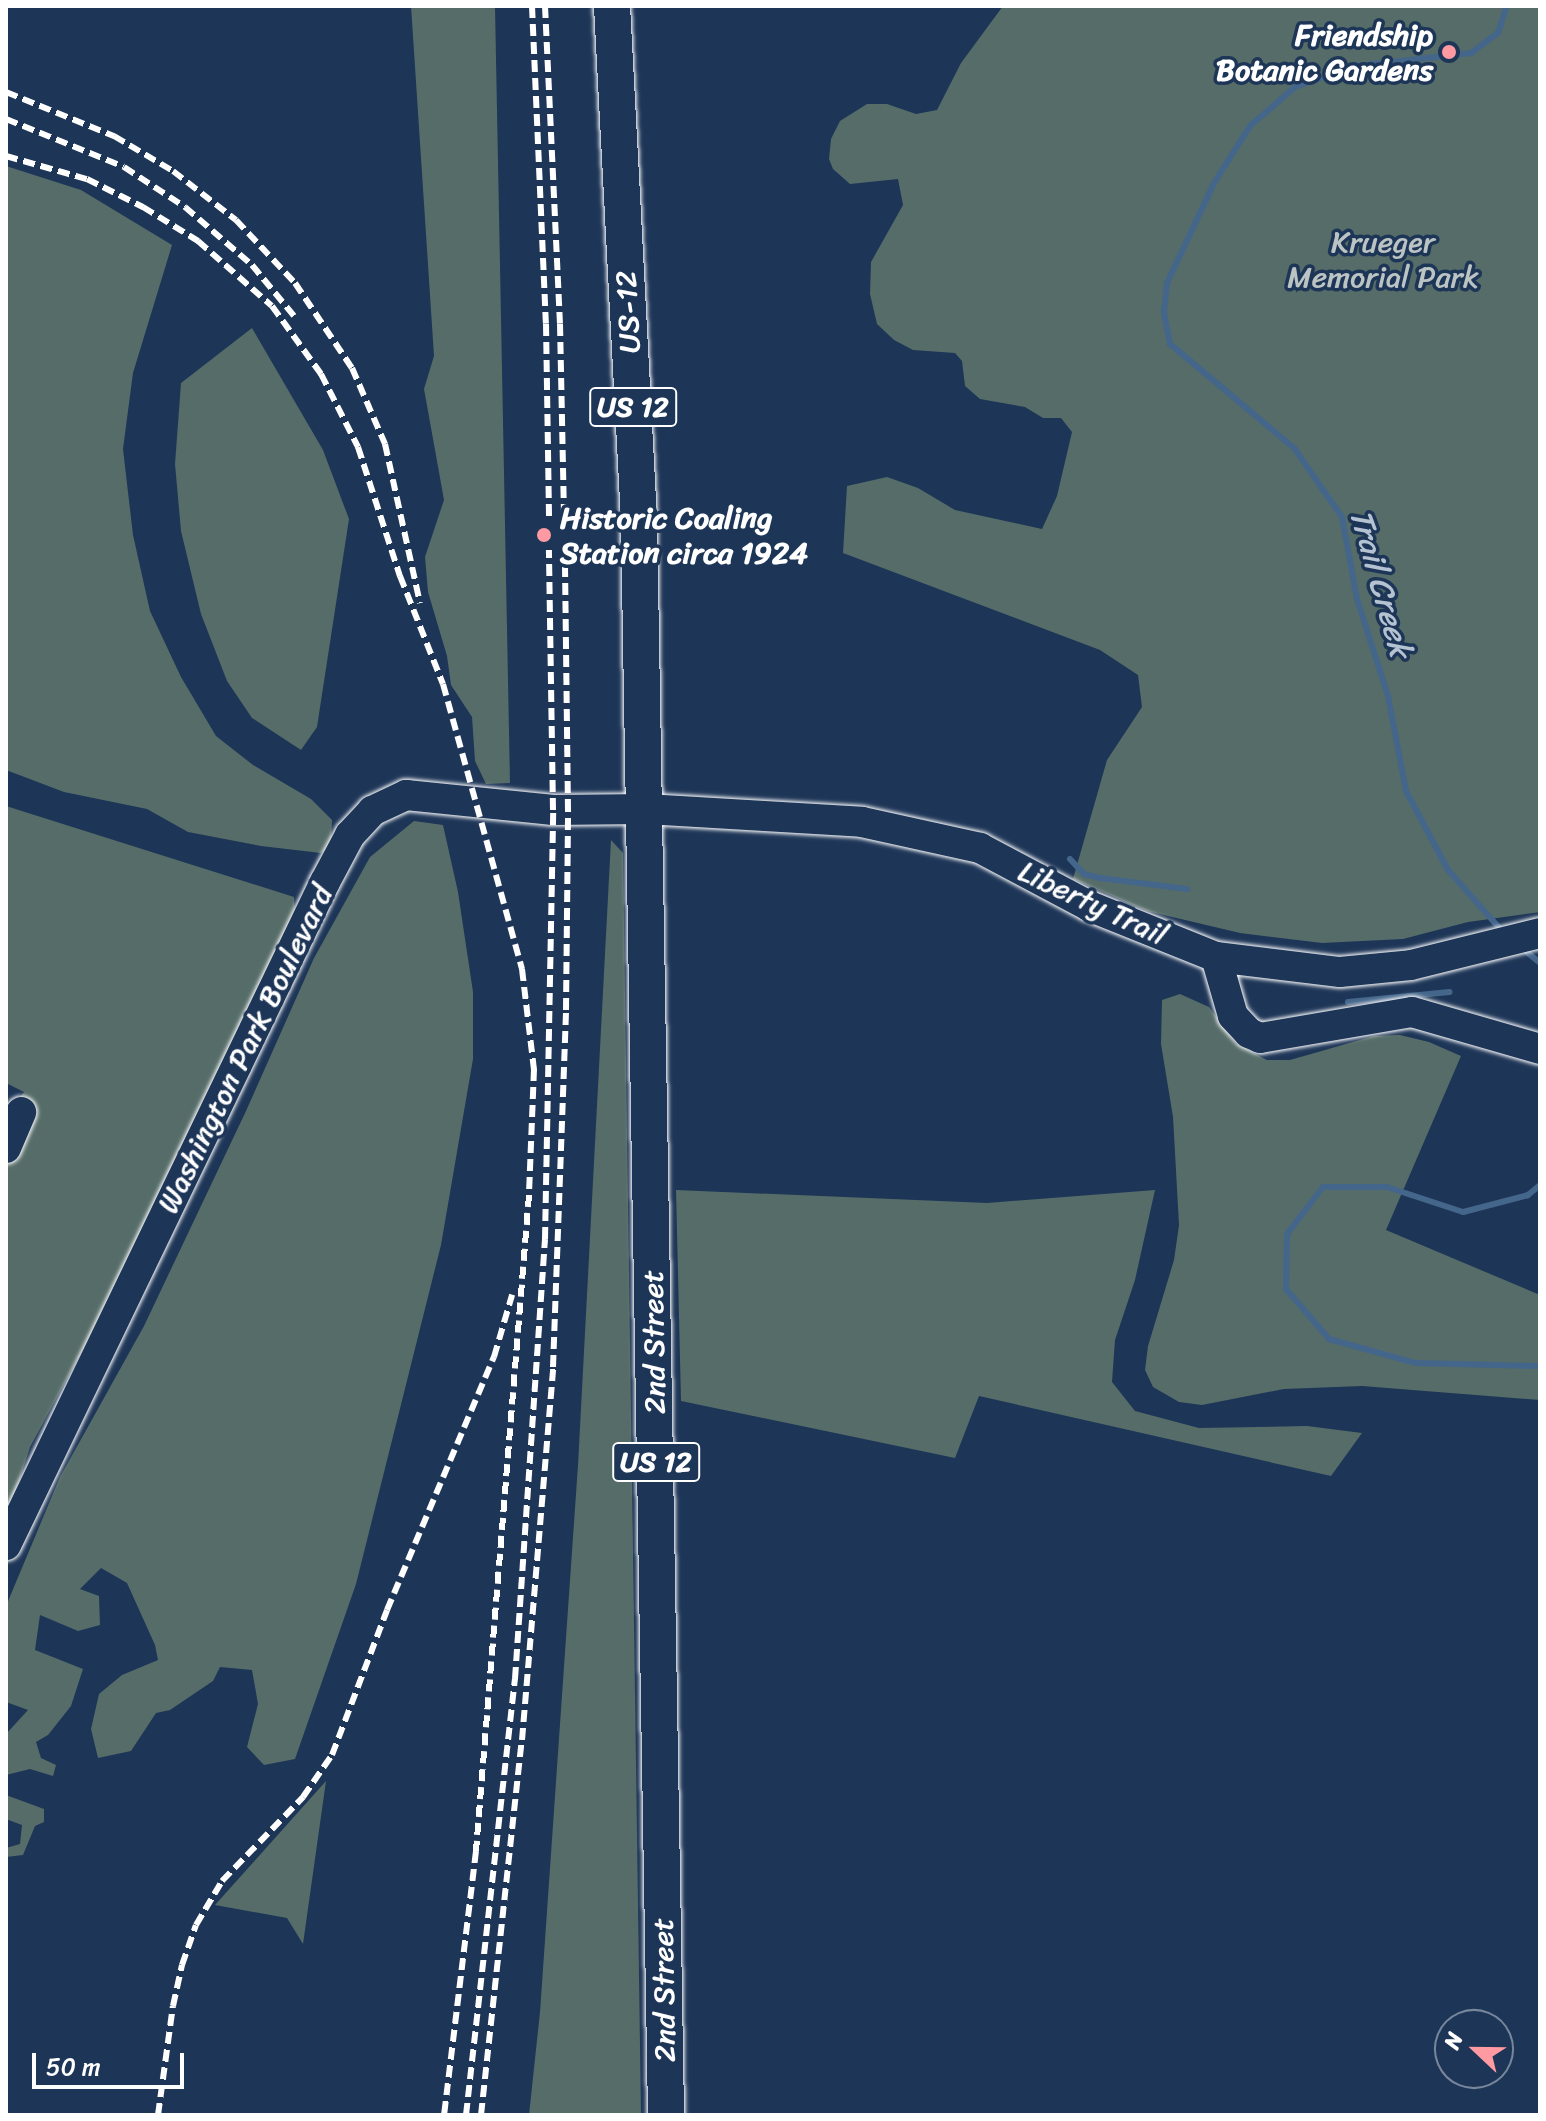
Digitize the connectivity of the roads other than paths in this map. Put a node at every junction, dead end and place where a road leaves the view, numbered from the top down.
1 (612, 6) edge
2 (646, 809) junction
3 (1540, 933) edge
4 (1216, 957) junction
5 (1540, 1049) edge
6 (21, 1112) dead end
7 (6, 1148) edge
8 (6, 1545) edge
9 (666, 2115) edge

1 - 2 main road, US-12 / US 12
2 - 4 street, Liberty Trail
2 - 8 street, Washington Park Boulevard
2 - 9 main road, 2nd Street / US 12
3 - 4 street, Liberty Trail
4 - 5 street
6 - 7 street

